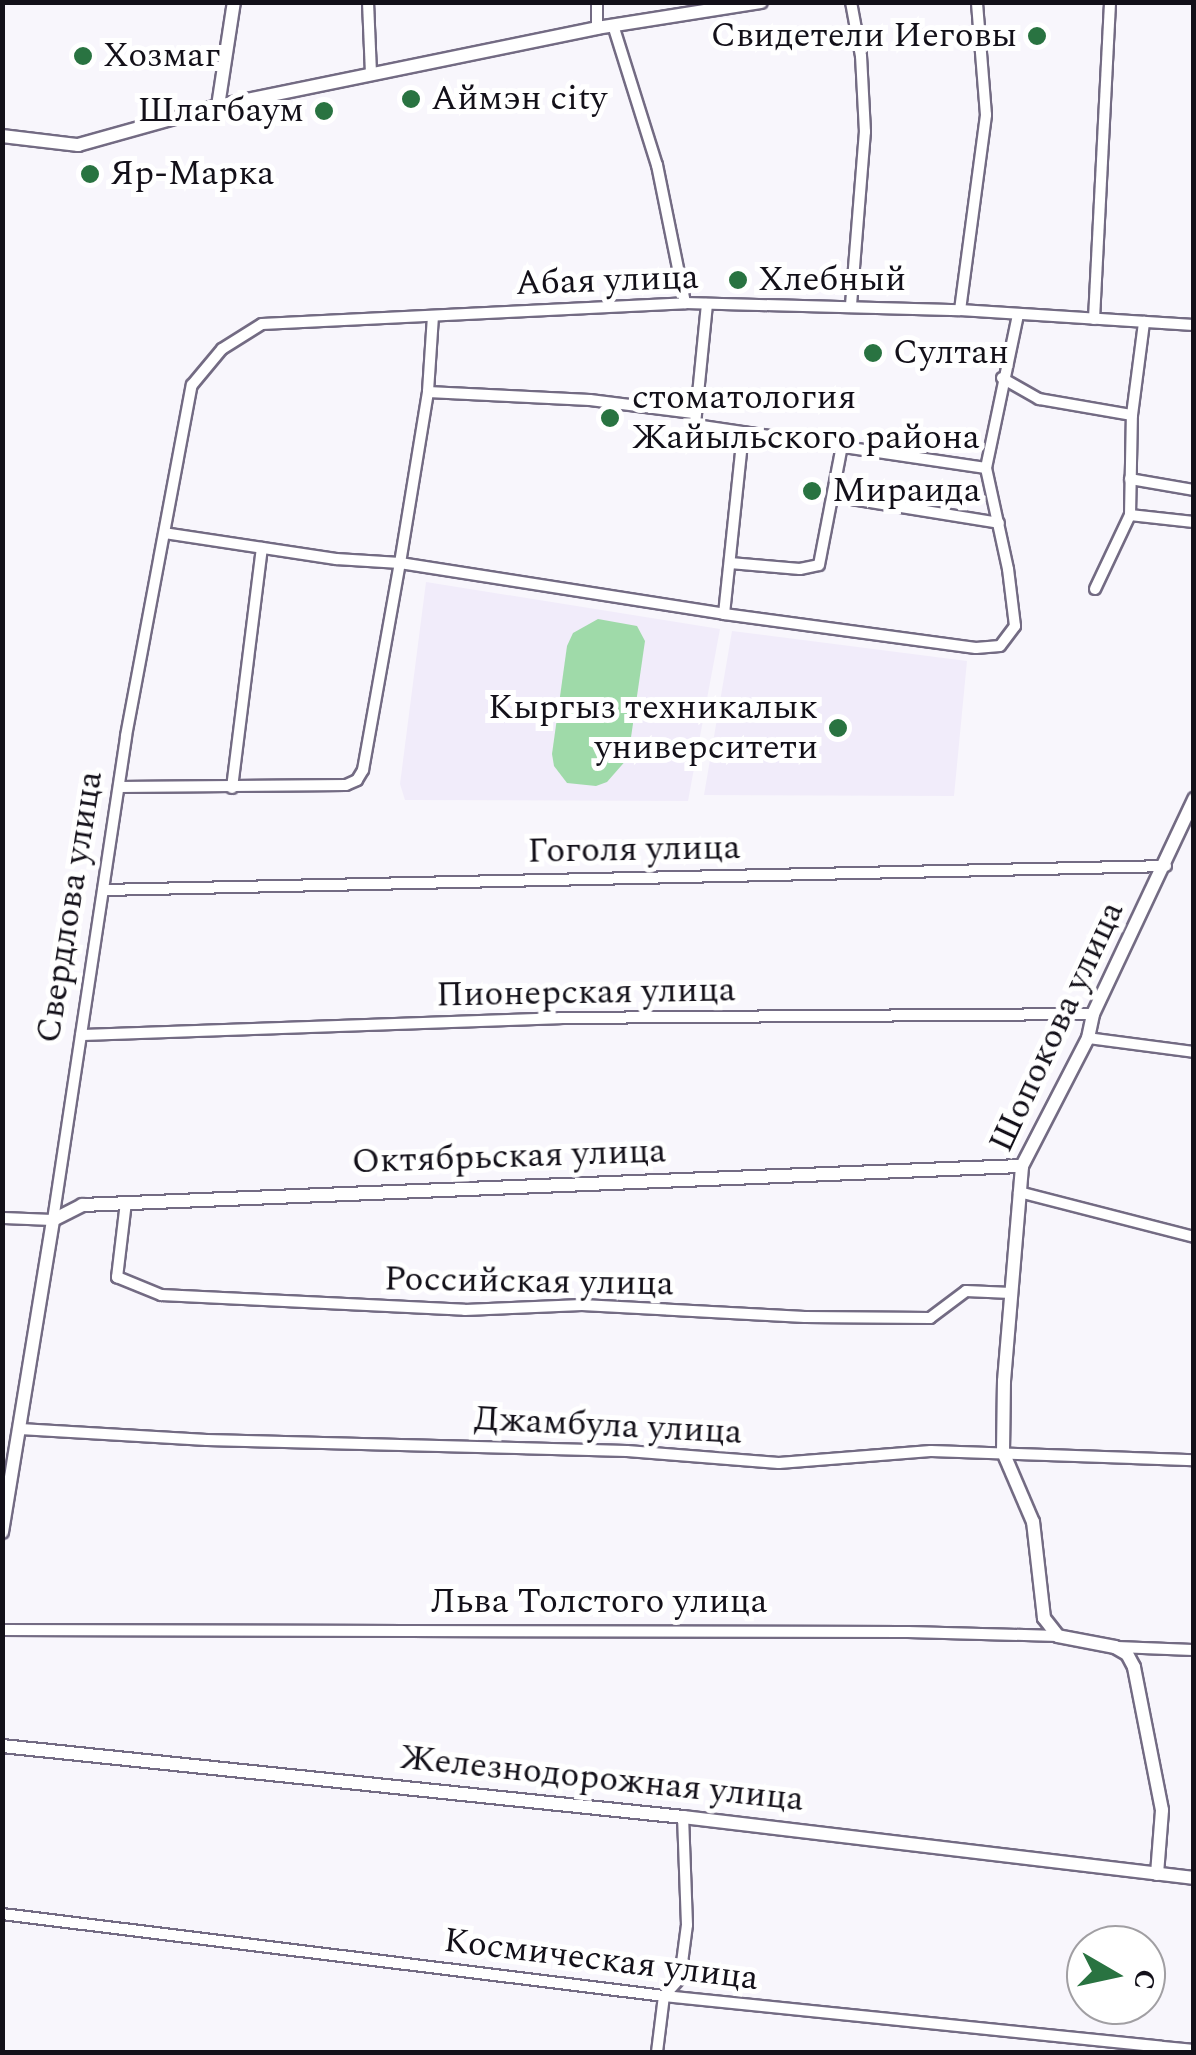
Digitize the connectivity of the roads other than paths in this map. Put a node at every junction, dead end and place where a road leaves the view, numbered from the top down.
1 (234, 2) edge
2 (368, 2) edge
3 (597, 2) edge
4 (761, 2) edge
5 (852, 2) edge
6 (977, 2) edge
7 (1110, 2) edge
8 (613, 25) junction
9 (597, 28) junction
10 (371, 75) junction
11 (218, 106) junction
12 (2, 136) edge
13 (685, 303) junction
14 (707, 304) junction
15 (851, 305) junction
16 (960, 310) junction
17 (1018, 315) junction
18 (433, 316) junction
19 (1094, 320) junction
20 (1144, 322) junction
21 (262, 324) joint
22 (1194, 325) edge
23 (1002, 378) junction
24 (428, 392) junction
25 (693, 413) junction
26 (1132, 415) junction
27 (743, 433) junction
28 (842, 446) junction
29 (986, 468) junction
30 (1130, 479) junction
31 (1194, 490) edge
32 (833, 496) junction
33 (1130, 515) junction
34 (1194, 522) edge
35 (999, 523) junction
36 (164, 533) junction
37 (262, 548) junction
38 (400, 563) junction
39 (730, 563) junction
40 (1095, 589) dead end
41 (724, 614) junction
42 (119, 787) junction
43 (232, 788) junction
44 (1194, 799) edge
45 (1166, 866) junction
46 (104, 890) junction
47 (1093, 1014) junction
48 (82, 1035) junction
49 (1088, 1038) junction
50 (1194, 1052) edge
51 (1022, 1166) junction
52 (1019, 1192) junction
53 (126, 1202) junction
54 (2, 1218) edge
55 (53, 1220) junction
56 (1194, 1237) edge
57 (1011, 1293) junction
58 (20, 1429) junction
59 (1004, 1452) junction
60 (1194, 1460) edge
61 (2, 1532) edge
62 (2, 1630) edge
63 (1058, 1636) junction
64 (1115, 1647) junction
65 (1194, 1650) edge
66 (2, 1746) edge
67 (684, 1817) junction
68 (1157, 1874) junction
69 (1194, 1878) edge
70 (2, 1914) edge
71 (664, 1996) junction
72 (1194, 2050) edge
73 (657, 2052) edge

1 - 11 street
2 - 10 street
3 - 9 street
4 - 8 street
5 - 15 street
6 - 16 street
7 - 19 street
8 - 9 street
8 - 13 street
9 - 10 street
10 - 11 street
11 - 12 street
13 - 14 street, Абая улица
13 - 18 street, Абая улица
14 - 15 street, Абая улица
14 - 25 street
15 - 16 street, Абая улица
16 - 17 street, Абая улица
17 - 19 street, Абая улица
17 - 23 street
18 - 21 street, Абая улица
18 - 24 street
19 - 20 street, Абая улица
20 - 22 street, Абая улица
20 - 26 street
21 - 36 street, Свердлова улица
23 - 26 street
23 - 29 street
24 - 25 street
24 - 38 street
25 - 27 street
26 - 30 street
27 - 28 street
27 - 39 street
28 - 29 street
28 - 32 street
29 - 35 street
30 - 31 street
30 - 33 street
32 - 35 street
32 - 39 street
33 - 34 street
33 - 40 street
35 - 41 street
36 - 37 street
36 - 42 street, Свердлова улица
37 - 38 street
37 - 43 street
38 - 41 street
38 - 43 street
39 - 41 street
42 - 43 street
42 - 46 street, Свердлова улица
44 - 45 street, Шопокова улица
45 - 46 street, Гоголя улица
45 - 47 street, Шопокова улица
46 - 48 street, Свердлова улица
47 - 48 street, Пионерская улица
47 - 49 street, Шопокова улица
48 - 55 street, Свердлова улица
49 - 50 street
49 - 51 street, Шопокова улица
51 - 52 street, Шопокова улица
51 - 53 street, Октябрьская улица
52 - 56 street
52 - 57 street, Шопокова улица
53 - 55 street, Октябрьская улица
53 - 57 street, Российская улица
54 - 55 street, Октябрьская улица
55 - 58 street, Свердлова улица
57 - 59 street, Шопокова улица
58 - 59 street, Джамбула улица
58 - 61 street, Свердлова улица
59 - 60 street, Джамбула улица
59 - 63 street, Шопокова улица
62 - 63 street, Льва Толстого улица
63 - 64 street, Льва Толстого улица
64 - 65 street, Льва Толстого улица
64 - 68 street
66 - 67 street, Железнодорожная улица
67 - 68 street, Железнодорожная улица
67 - 71 street
68 - 69 street, Железнодорожная улица
70 - 71 street, Космическая улица
71 - 72 street, Космическая улица
71 - 73 street

